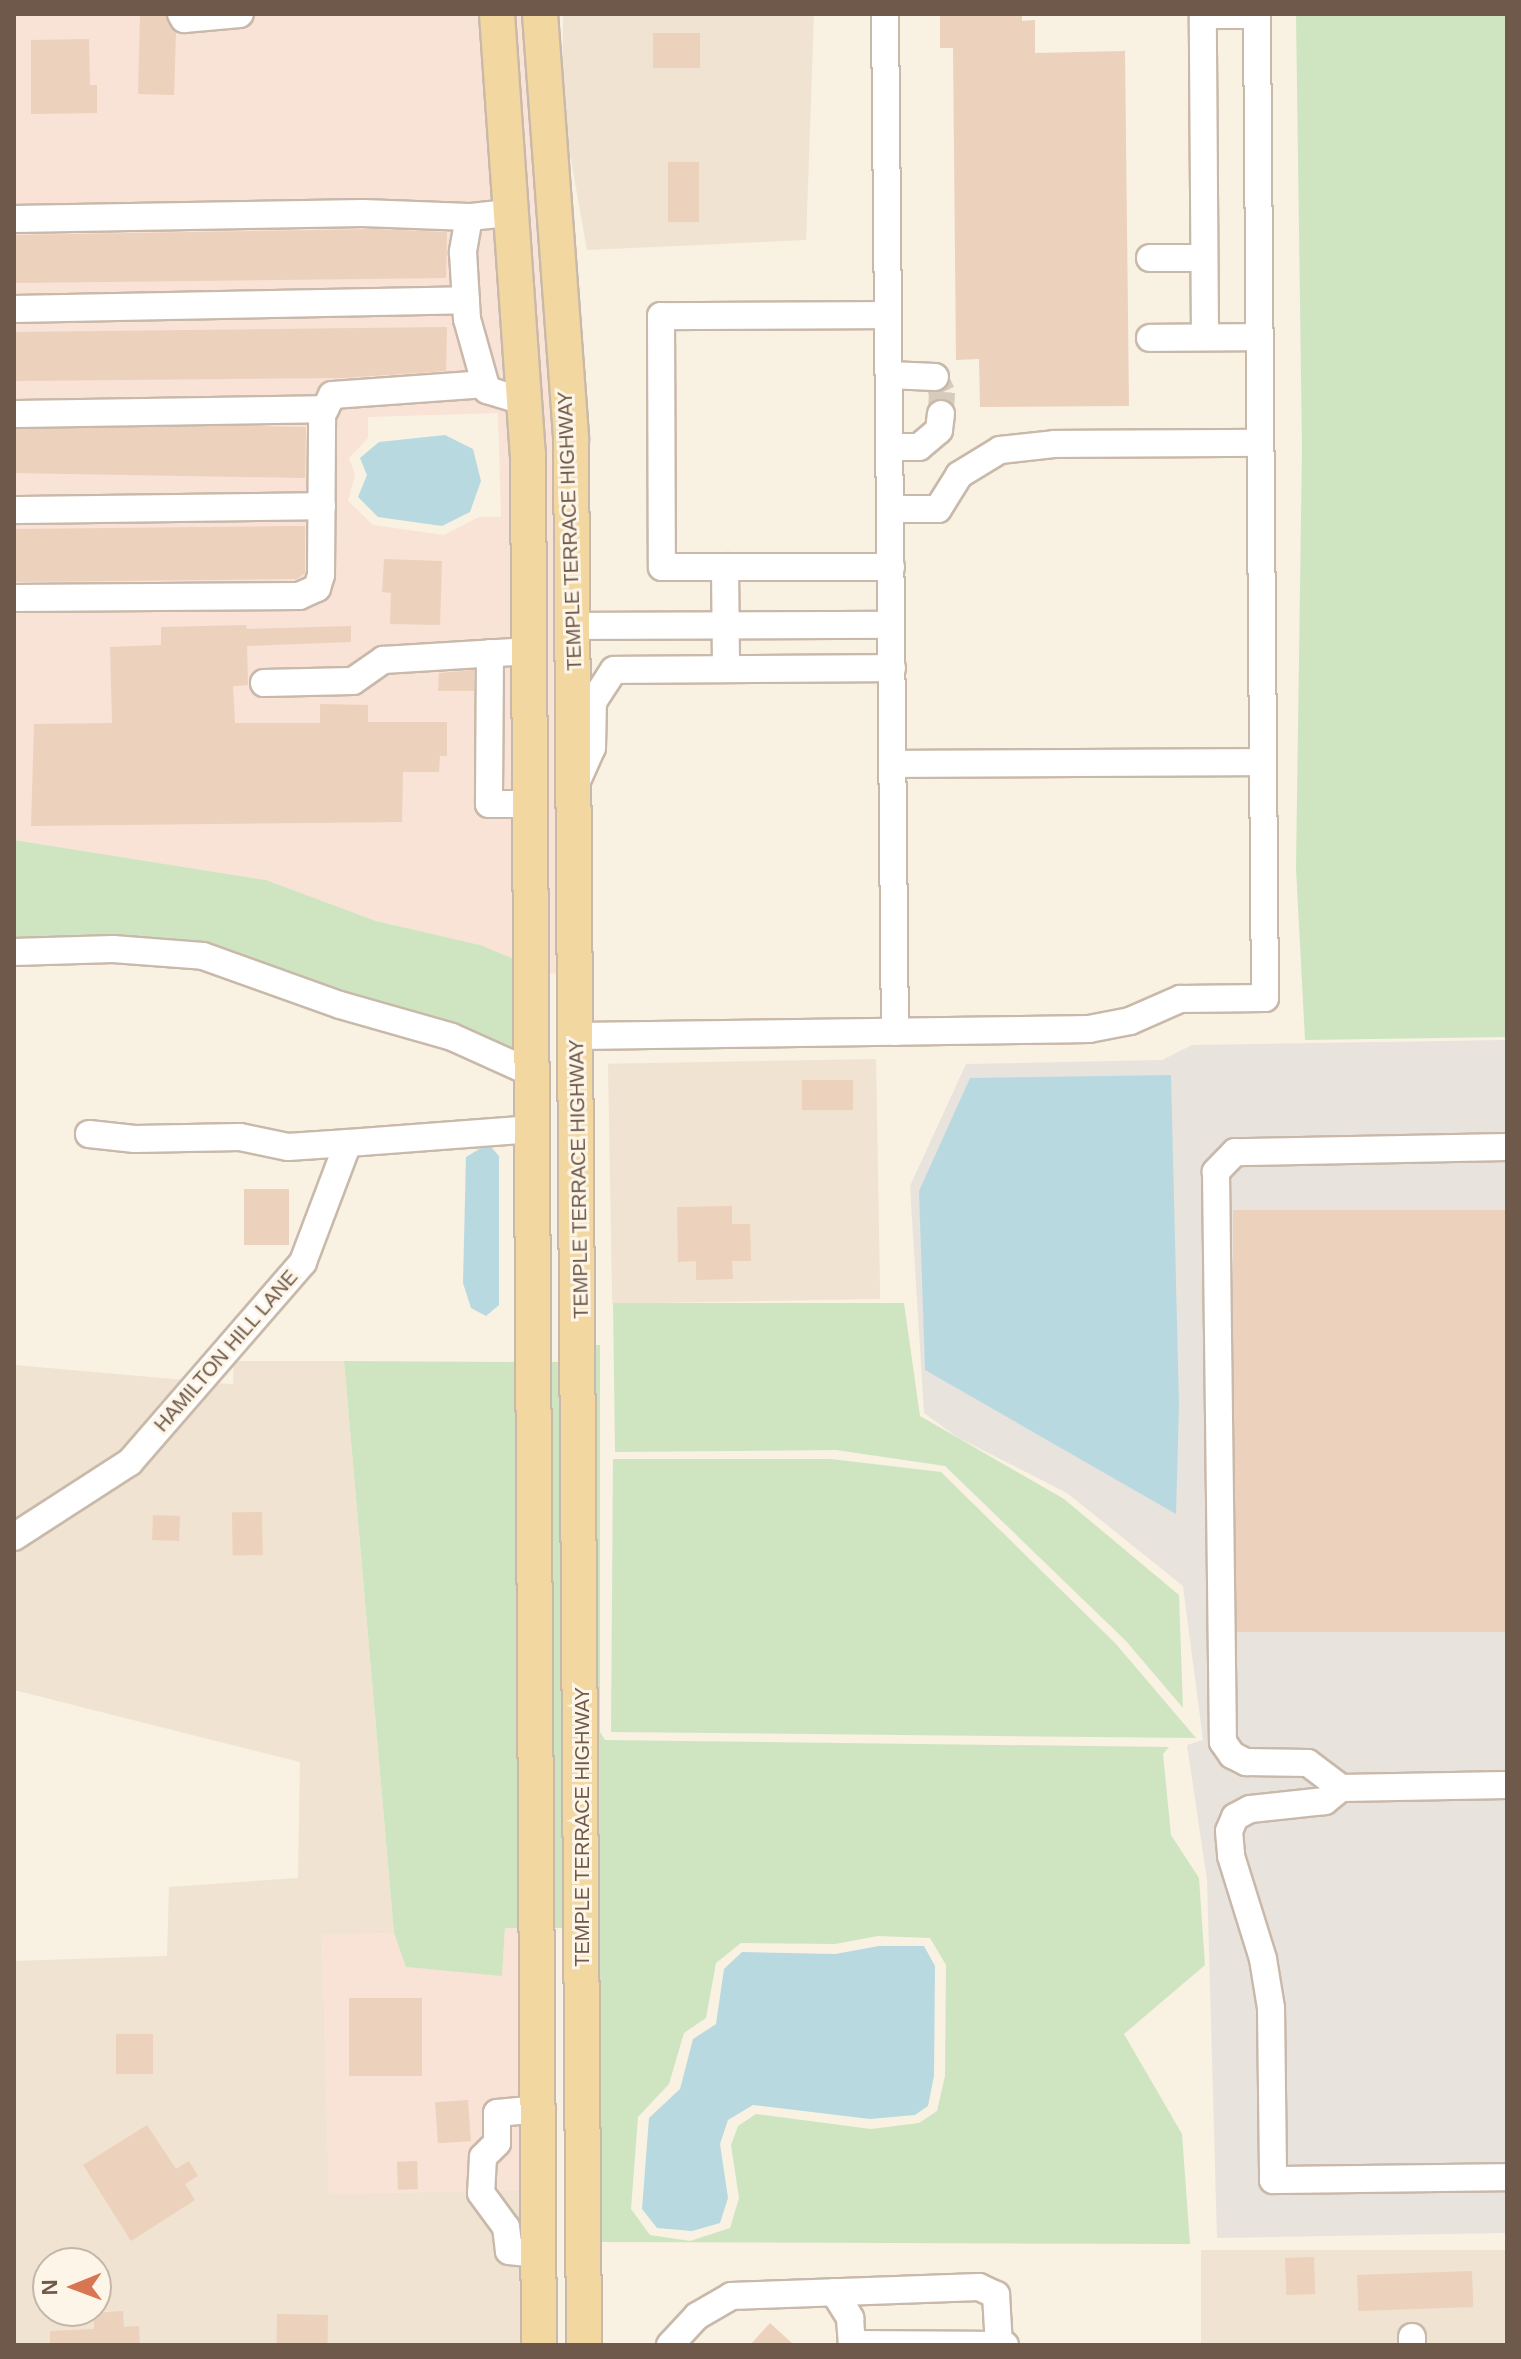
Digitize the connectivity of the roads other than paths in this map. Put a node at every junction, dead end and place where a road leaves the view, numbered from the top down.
1 (181, 14) edge
2 (240, 14) edge
3 (497, 14) edge
4 (540, 14) edge
5 (885, 14) edge
6 (1257, 15) edge
7 (508, 213) junction
8 (469, 217) junction
9 (14, 219) edge
10 (1150, 258) dead end
11 (1204, 258) junction
12 (466, 300) junction
13 (14, 309) edge
14 (888, 315) junction
15 (1205, 336) junction
16 (1259, 337) junction
17 (1150, 338) dead end
18 (889, 375) junction
19 (935, 377) dead end
20 (484, 384) junction
21 (524, 401) junction
22 (325, 409) junction
23 (14, 414) edge
24 (941, 414) tunnel mouth
25 (1260, 443) junction
26 (889, 447) junction
27 (322, 506) junction
28 (890, 509) junction
29 (14, 510) edge
30 (725, 567) junction
31 (891, 567) junction
32 (14, 598) edge
33 (891, 625) junction
34 (574, 626) junction
35 (727, 626) junction
36 (530, 651) junction
37 (490, 653) junction
38 (892, 668) junction
39 (726, 669) junction
40 (264, 683) dead end
41 (1263, 762) junction
42 (893, 764) junction
43 (576, 785) junction
44 (531, 804) junction
45 (14, 952) edge
46 (895, 1032) junction
47 (578, 1036) junction
48 (532, 1073) junction
49 (533, 1129) junction
50 (89, 1134) dead end
51 (348, 1143) junction
52 (1507, 1147) edge
53 (581, 1350) junction
54 (534, 1351) junction
55 (14, 1537) edge
56 (1507, 1785) edge
57 (1341, 1788) junction
58 (583, 2107) junction
59 (540, 2109) junction
60 (1507, 2177) edge
61 (540, 2254) junction
62 (834, 2292) junction
63 (1001, 2344) edge
64 (539, 2345) edge
65 (584, 2345) edge
66 (670, 2345) edge
67 (852, 2345) edge

1 - 2 street
3 - 7 main road, TEMPLE TERRACE HIGHWAY
4 - 34 main road, TEMPLE TERRACE HIGHWAY
5 - 14 street
6 - 11 street
6 - 16 street
7 - 8 street
7 - 21 main road, TEMPLE TERRACE HIGHWAY
8 - 9 street
8 - 12 street
10 - 11 street
11 - 15 street
12 - 13 street
12 - 20 street
14 - 18 street
14 - 30 street
15 - 16 street
15 - 17 street
16 - 25 street
18 - 19 street
18 - 26 street
20 - 21 street
20 - 22 street
21 - 36 main road, TEMPLE TERRACE HIGHWAY
22 - 23 street
22 - 27 street
24 - 26 street
25 - 28 street
25 - 41 street
26 - 28 street
27 - 29 street
27 - 32 street
28 - 31 street
30 - 31 street
30 - 35 street
31 - 33 street
33 - 35 street
33 - 38 street
34 - 35 street
34 - 43 main road, TEMPLE TERRACE HIGHWAY
35 - 39 street
36 - 37 street
36 - 44 main road, TEMPLE TERRACE HIGHWAY
37 - 40 street
37 - 44 street
38 - 39 street
38 - 42 street
39 - 43 street
41 - 42 street
41 - 46 street
42 - 46 street
43 - 47 main road, TEMPLE TERRACE HIGHWAY
44 - 48 main road, TEMPLE TERRACE HIGHWAY
45 - 48 street
46 - 47 street
47 - 53 main road, TEMPLE TERRACE HIGHWAY
48 - 49 main road, TEMPLE TERRACE HIGHWAY
49 - 51 street
49 - 54 main road, TEMPLE TERRACE HIGHWAY
50 - 51 street
51 - 55 street, HAMILTON HILL LANE
52 - 57 street
53 - 54 main road
53 - 58 main road, TEMPLE TERRACE HIGHWAY
54 - 59 main road, TEMPLE TERRACE HIGHWAY
56 - 57 street
57 - 60 street
58 - 59 main road
58 - 65 main road, TEMPLE TERRACE HIGHWAY
59 - 61 main road, TEMPLE TERRACE HIGHWAY
59 - 61 street
61 - 64 main road, TEMPLE TERRACE HIGHWAY
62 - 63 street
62 - 66 street
62 - 67 street
63 - 67 street

